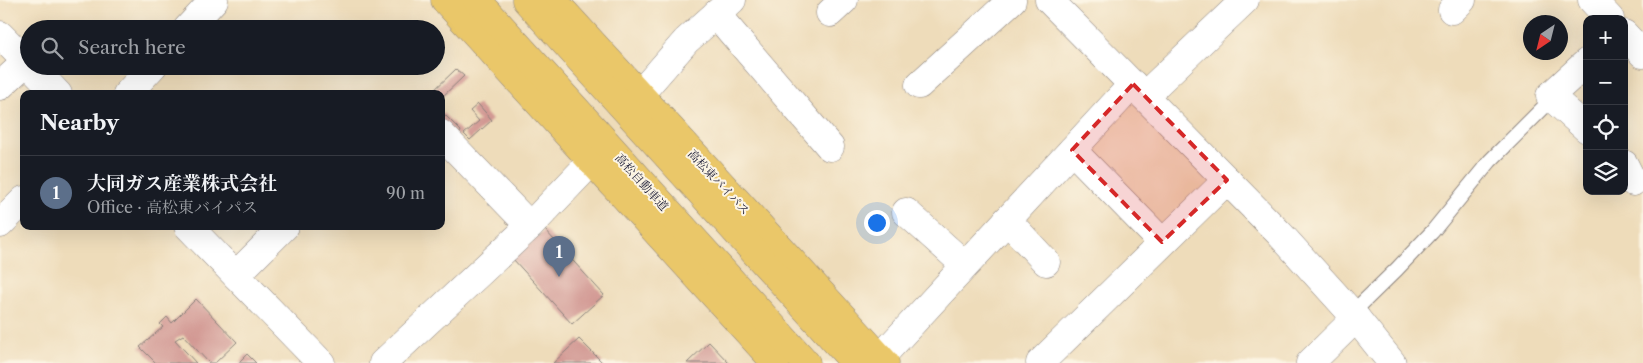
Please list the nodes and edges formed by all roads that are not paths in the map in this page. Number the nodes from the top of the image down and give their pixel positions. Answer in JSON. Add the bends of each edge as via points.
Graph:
{"nodes":[{"id":1,"x":214,"y":0,"type":"edge"},
{"id":2,"x":445,"y":0,"type":"edge"},
{"id":3,"x":477,"y":0,"type":"edge"},
{"id":4,"x":526,"y":0,"type":"edge"},
{"id":5,"x":553,"y":0,"type":"edge"},
{"id":6,"x":1012,"y":0,"type":"edge"},
{"id":7,"x":1049,"y":0,"type":"edge"},
{"id":8,"x":1245,"y":0,"type":"edge"},
{"id":9,"x":1592,"y":0,"type":"edge"},
{"id":10,"x":724,"y":7,"type":"edge"},
{"id":11,"x":1606,"y":15,"type":"edge"},
{"id":12,"x":195,"y":20,"type":"edge"},
{"id":13,"x":0,"y":35,"type":"edge"},
{"id":14,"x":1628,"y":38,"type":"edge"},
{"id":15,"x":1643,"y":54,"type":"edge"},
{"id":16,"x":20,"y":55,"type":"edge"},
{"id":17,"x":1583,"y":66,"type":"edge"},
{"id":18,"x":20,"y":71,"type":"edge"},
{"id":19,"x":40,"y":75,"type":"edge"},
{"id":20,"x":145,"y":75,"type":"edge"},
{"id":21,"x":919,"y":85,"type":"dead end"},
{"id":22,"x":0,"y":86,"type":"edge"},
{"id":23,"x":54,"y":90,"type":"edge"},
{"id":24,"x":131,"y":90,"type":"edge"},
{"id":25,"x":1138,"y":90,"type":"junction"},
{"id":26,"x":639,"y":95,"type":"junction"},
{"id":27,"x":1552,"y":98,"type":"junction"},
{"id":28,"x":1583,"y":125,"type":"edge"},
{"id":29,"x":445,"y":138,"type":"edge"},
{"id":30,"x":830,"y":147,"type":"dead end"},
{"id":31,"x":1072,"y":150,"type":"junction"},
{"id":32,"x":593,"y":160,"type":"junction"},
{"id":33,"x":1227,"y":180,"type":"junction"},
{"id":34,"x":20,"y":204,"type":"edge"},
{"id":35,"x":906,"y":212,"type":"dead end"},
{"id":36,"x":1007,"y":220,"type":"junction"},
{"id":37,"x":0,"y":224,"type":"edge"},
{"id":38,"x":530,"y":226,"type":"junction"},
{"id":39,"x":192,"y":230,"type":"edge"},
{"id":40,"x":282,"y":230,"type":"edge"},
{"id":41,"x":1162,"y":242,"type":"junction"},
{"id":42,"x":1046,"y":262,"type":"dead end"},
{"id":43,"x":965,"y":266,"type":"junction"},
{"id":44,"x":236,"y":275,"type":"junction"},
{"id":45,"x":1353,"y":316,"type":"junction"},
{"id":46,"x":874,"y":361,"type":"edge"},
{"id":47,"x":321,"y":363,"type":"edge"},
{"id":48,"x":383,"y":363,"type":"edge"},
{"id":49,"x":776,"y":363,"type":"edge"},
{"id":50,"x":806,"y":363,"type":"edge"},
{"id":51,"x":1040,"y":363,"type":"edge"},
{"id":52,"x":1310,"y":363,"type":"edge"},
{"id":53,"x":1392,"y":363,"type":"edge"}],
"edges":[{"from":1,"to":12,"type":"street"},
{"from":2,"to":32,"type":"highway"},
{"from":3,"to":50,"type":"highway","name":"高松自動車道"},
{"from":4,"to":46,"type":"highway"},
{"from":5,"to":26,"type":"highway","name":"高松東バイパス"},
{"from":6,"to":21,"type":"street"},
{"from":7,"to":25,"type":"street"},
{"from":8,"to":25,"type":"street"},
{"from":9,"to":11,"type":"street"},
{"from":10,"to":26,"type":"street","via":[[686,41]]},
{"from":10,"to":30,"type":"street"},
{"from":13,"to":16,"type":"street"},
{"from":14,"to":15,"type":"street"},
{"from":17,"to":27,"type":"street","via":[[1550,96]]},
{"from":18,"to":22,"type":"street"},
{"from":19,"to":23,"type":"street"},
{"from":20,"to":24,"type":"street"},
{"from":25,"to":31,"type":"street"},
{"from":25,"to":33,"type":"street"},
{"from":26,"to":46,"type":"highway","name":"高松東バイパス"},
{"from":27,"to":28,"type":"street"},
{"from":27,"to":45,"type":"lane","via":[[1490,161],[1409,257]]},
{"from":29,"to":38,"type":"street"},
{"from":31,"to":36,"type":"street"},
{"from":31,"to":41,"type":"street"},
{"from":32,"to":38,"type":"street"},
{"from":32,"to":49,"type":"highway"},
{"from":33,"to":41,"type":"street"},
{"from":33,"to":45,"type":"street"},
{"from":34,"to":37,"type":"street"},
{"from":35,"to":43,"type":"street"},
{"from":36,"to":42,"type":"street"},
{"from":36,"to":43,"type":"street"},
{"from":38,"to":48,"type":"street"},
{"from":39,"to":44,"type":"street"},
{"from":40,"to":44,"type":"street"},
{"from":41,"to":51,"type":"street"},
{"from":43,"to":46,"type":"street"},
{"from":44,"to":47,"type":"street"},
{"from":45,"to":52,"type":"street"},
{"from":45,"to":53,"type":"street"}]}
